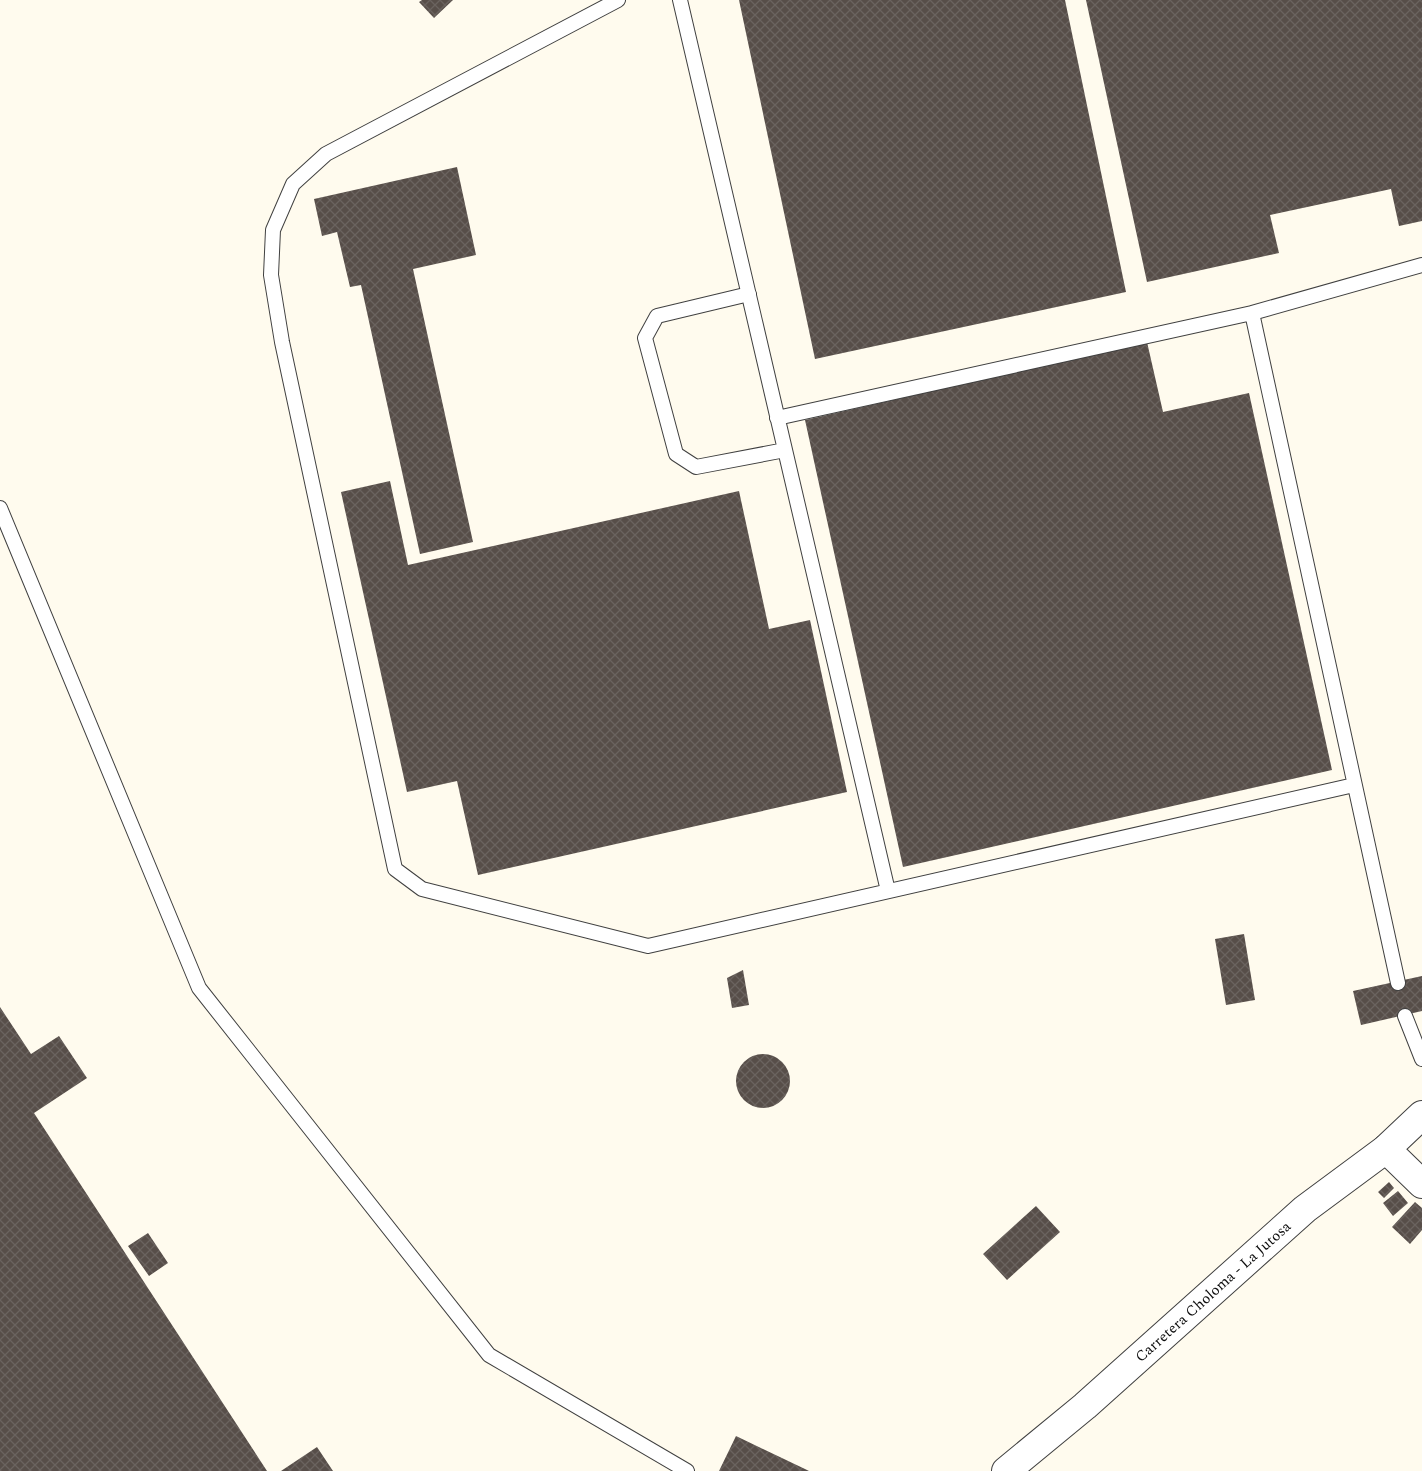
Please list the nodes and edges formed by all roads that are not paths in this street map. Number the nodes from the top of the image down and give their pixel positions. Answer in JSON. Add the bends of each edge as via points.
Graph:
{"nodes":[{"id":1,"x":618,"y":0,"type":"edge"},
{"id":2,"x":680,"y":0,"type":"edge"},
{"id":3,"x":1422,"y":265,"type":"edge"},
{"id":4,"x":748,"y":294,"type":"junction"},
{"id":5,"x":1252,"y":312,"type":"junction"},
{"id":6,"x":777,"y":418,"type":"junction"},
{"id":7,"x":785,"y":450,"type":"junction"},
{"id":8,"x":0,"y":508,"type":"edge"},
{"id":9,"x":1354,"y":785,"type":"junction"},
{"id":10,"x":888,"y":891,"type":"junction"},
{"id":11,"x":1398,"y":983,"type":"dead end"},
{"id":12,"x":1405,"y":1016,"type":"dead end"},
{"id":13,"x":1422,"y":1059,"type":"edge"},
{"id":14,"x":1422,"y":1115,"type":"edge"},
{"id":15,"x":1386,"y":1149,"type":"junction"},
{"id":16,"x":1422,"y":1184,"type":"edge"},
{"id":17,"x":672,"y":1468,"type":"edge"},
{"id":18,"x":687,"y":1471,"type":"edge"},
{"id":19,"x":1006,"y":1471,"type":"edge"}],
"edges":[{"from":1,"to":10,"type":"lane","via":[[326,154],[293,184],[273,230],[271,275],[282,342],[395,869],[422,889],[648,946]]},
{"from":2,"to":4,"type":"lane"},
{"from":3,"to":5,"type":"lane"},
{"from":4,"to":6,"type":"lane"},
{"from":4,"to":7,"type":"lane","via":[[657,316],[645,338],[676,454],[696,468]]},
{"from":5,"to":6,"type":"lane"},
{"from":5,"to":9,"type":"lane"},
{"from":6,"to":7,"type":"lane"},
{"from":7,"to":10,"type":"lane"},
{"from":8,"to":17,"type":"lane","via":[[199,988],[489,1355]]},
{"from":9,"to":10,"type":"lane"},
{"from":9,"to":11,"type":"lane"},
{"from":12,"to":13,"type":"lane"},
{"from":14,"to":15,"type":"street","name":"Carretera Choloma - La Jutosa"},
{"from":15,"to":16,"type":"street"},
{"from":15,"to":19,"type":"street","name":"Carretera Choloma - La Jutosa","via":[[1305,1209],[1085,1406]]},
{"from":17,"to":18,"type":"lane"}]}
